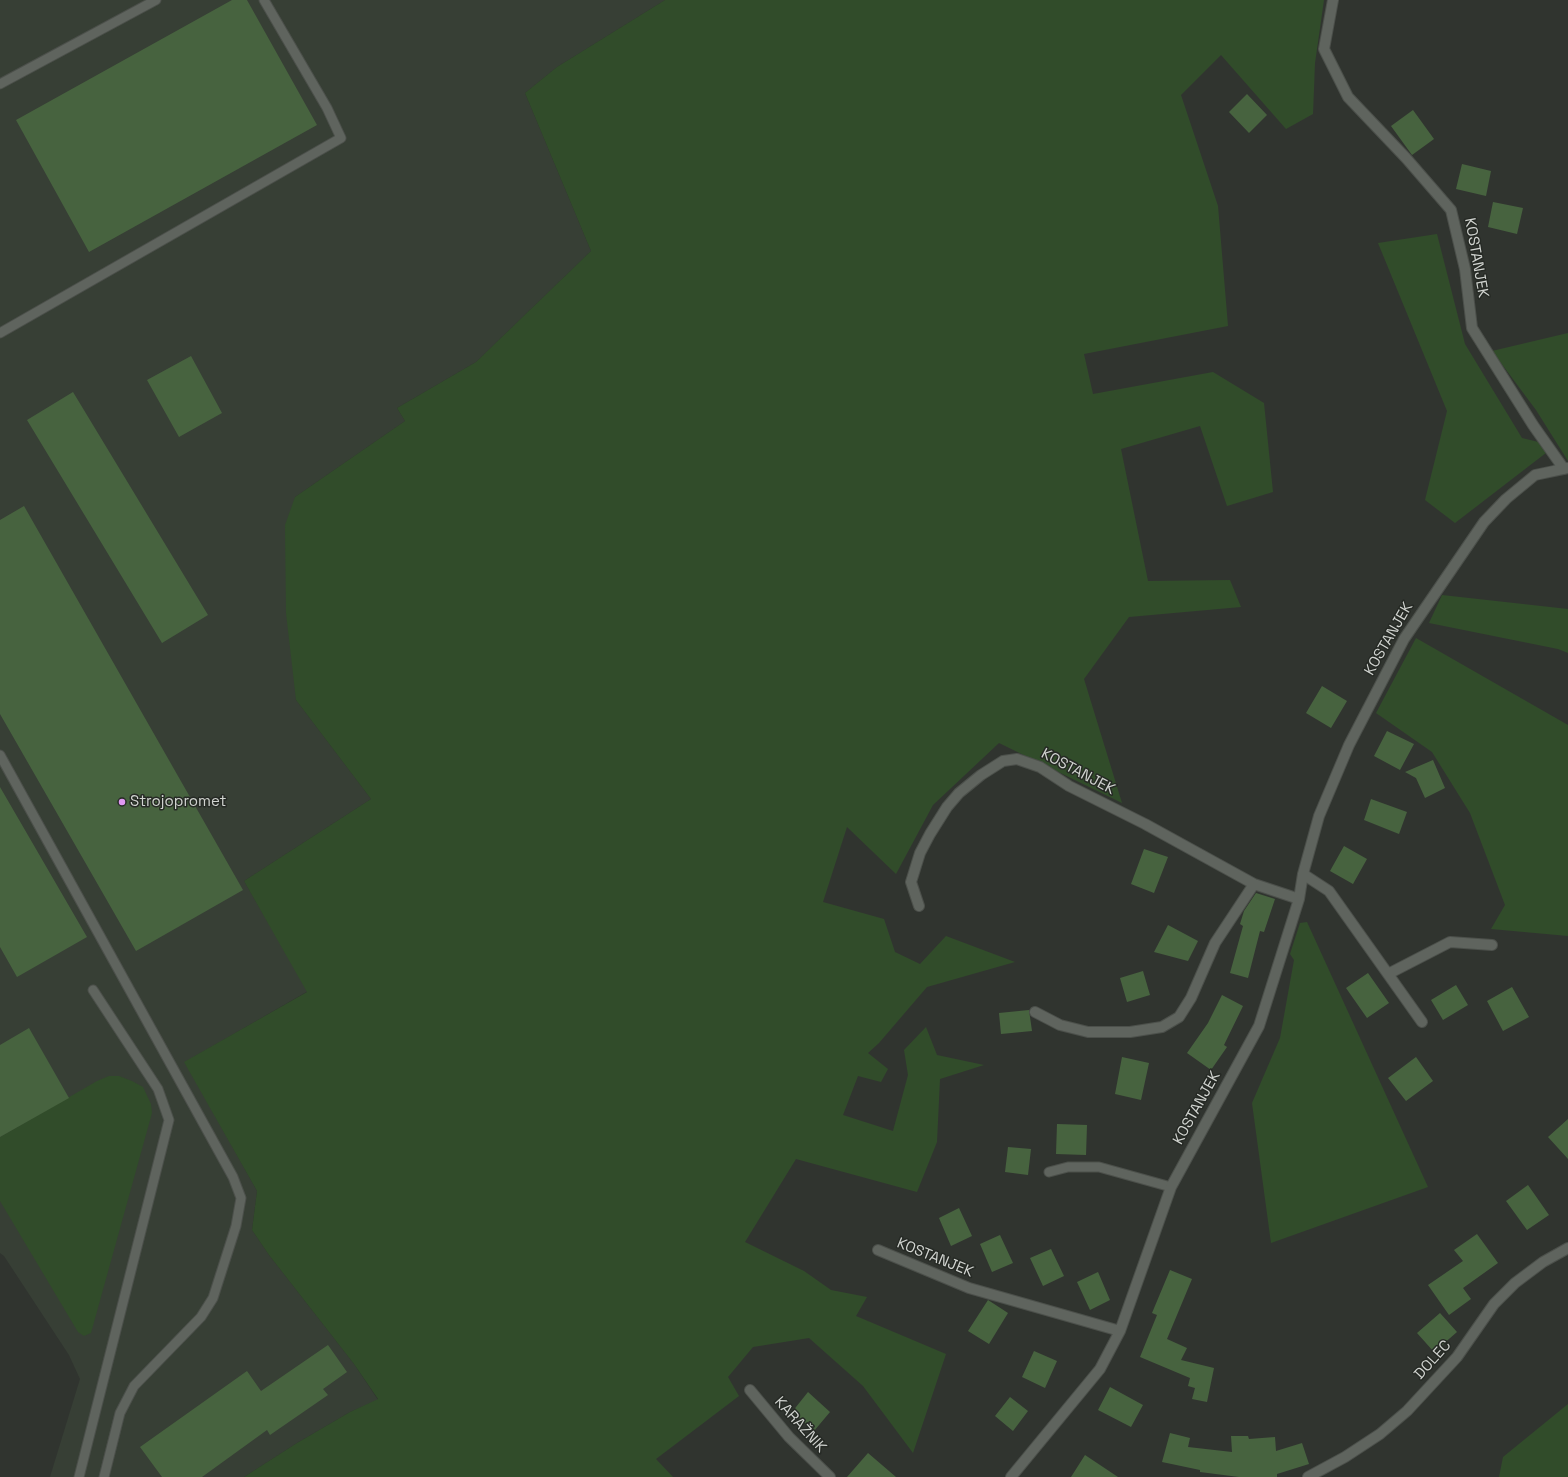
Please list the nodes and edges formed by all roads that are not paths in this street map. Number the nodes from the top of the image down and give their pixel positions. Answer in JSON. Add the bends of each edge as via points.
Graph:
{"nodes":[{"id":1,"x":156,"y":0,"type":"edge"},
{"id":2,"x":264,"y":0,"type":"edge"},
{"id":3,"x":1333,"y":0,"type":"edge"},
{"id":4,"x":0,"y":84,"type":"edge"},
{"id":5,"x":0,"y":333,"type":"edge"},
{"id":6,"x":1566,"y":468,"type":"edge"},
{"id":7,"x":0,"y":755,"type":"edge"},
{"id":8,"x":1303,"y":874,"type":"junction"},
{"id":9,"x":1254,"y":884,"type":"junction"},
{"id":10,"x":1299,"y":899,"type":"junction"},
{"id":11,"x":919,"y":906,"type":"dead end"},
{"id":12,"x":1492,"y":945,"type":"dead end"},
{"id":13,"x":1388,"y":974,"type":"junction"},
{"id":14,"x":93,"y":990,"type":"dead end"},
{"id":15,"x":1035,"y":1012,"type":"dead end"},
{"id":16,"x":1422,"y":1022,"type":"dead end"},
{"id":17,"x":1049,"y":1172,"type":"dead end"},
{"id":18,"x":1171,"y":1187,"type":"junction"},
{"id":19,"x":1568,"y":1248,"type":"edge"},
{"id":20,"x":878,"y":1250,"type":"dead end"},
{"id":21,"x":1120,"y":1332,"type":"junction"},
{"id":22,"x":750,"y":1390,"type":"dead end"},
{"id":23,"x":79,"y":1477,"type":"edge"},
{"id":24,"x":104,"y":1477,"type":"edge"},
{"id":25,"x":830,"y":1477,"type":"edge"},
{"id":26,"x":1011,"y":1477,"type":"edge"},
{"id":27,"x":1308,"y":1477,"type":"edge"}],
"edges":[{"from":1,"to":4,"type":"lane"},
{"from":2,"to":5,"type":"lane","via":[[327,108],[340,138]]},
{"from":3,"to":6,"type":"street","name":"KOSTANJEK","via":[[1324,50],[1348,97],[1451,210],[1465,269],[1472,328],[1533,425]]},
{"from":6,"to":8,"type":"street","name":"KOSTANJEK","via":[[1535,474],[1484,522],[1404,639],[1349,745],[1319,816]]},
{"from":7,"to":24,"type":"lane","via":[[229,1170],[241,1198],[236,1226],[213,1298],[201,1317],[134,1386],[120,1413]]},
{"from":8,"to":10,"type":"street","name":"KOSTANJEK"},
{"from":8,"to":13,"type":"street","via":[[1329,891]]},
{"from":9,"to":10,"type":"street","name":"KOSTANJEK"},
{"from":9,"to":11,"type":"street","name":"KOSTANJEK","via":[[1069,786],[1040,767],[1017,759],[1003,761],[981,775],[959,792],[947,807],[920,853],[911,882]]},
{"from":9,"to":15,"type":"street","via":[[1215,942],[1179,1017],[1162,1027],[1130,1032],[1088,1032],[1060,1026]]},
{"from":10,"to":18,"type":"street","name":"KOSTANJEK","via":[[1259,1026]]},
{"from":12,"to":13,"type":"street","via":[[1450,942]]},
{"from":13,"to":16,"type":"street"},
{"from":14,"to":23,"type":"lane","via":[[158,1089],[169,1120]]},
{"from":17,"to":18,"type":"lane","via":[[1068,1167],[1099,1167]]},
{"from":18,"to":21,"type":"street","name":"KOSTANJEK"},
{"from":19,"to":27,"type":"street","name":"DOLEC","via":[[1543,1262],[1515,1283],[1494,1304],[1457,1357],[1407,1411],[1385,1430],[1345,1457]]},
{"from":20,"to":21,"type":"street","name":"KOSTANJEK","via":[[969,1288]]},
{"from":21,"to":26,"type":"street","name":"KOSTANJEK","via":[[1100,1369]]},
{"from":22,"to":25,"type":"street","name":"KARAŽNIK","via":[[789,1438]]}]}
